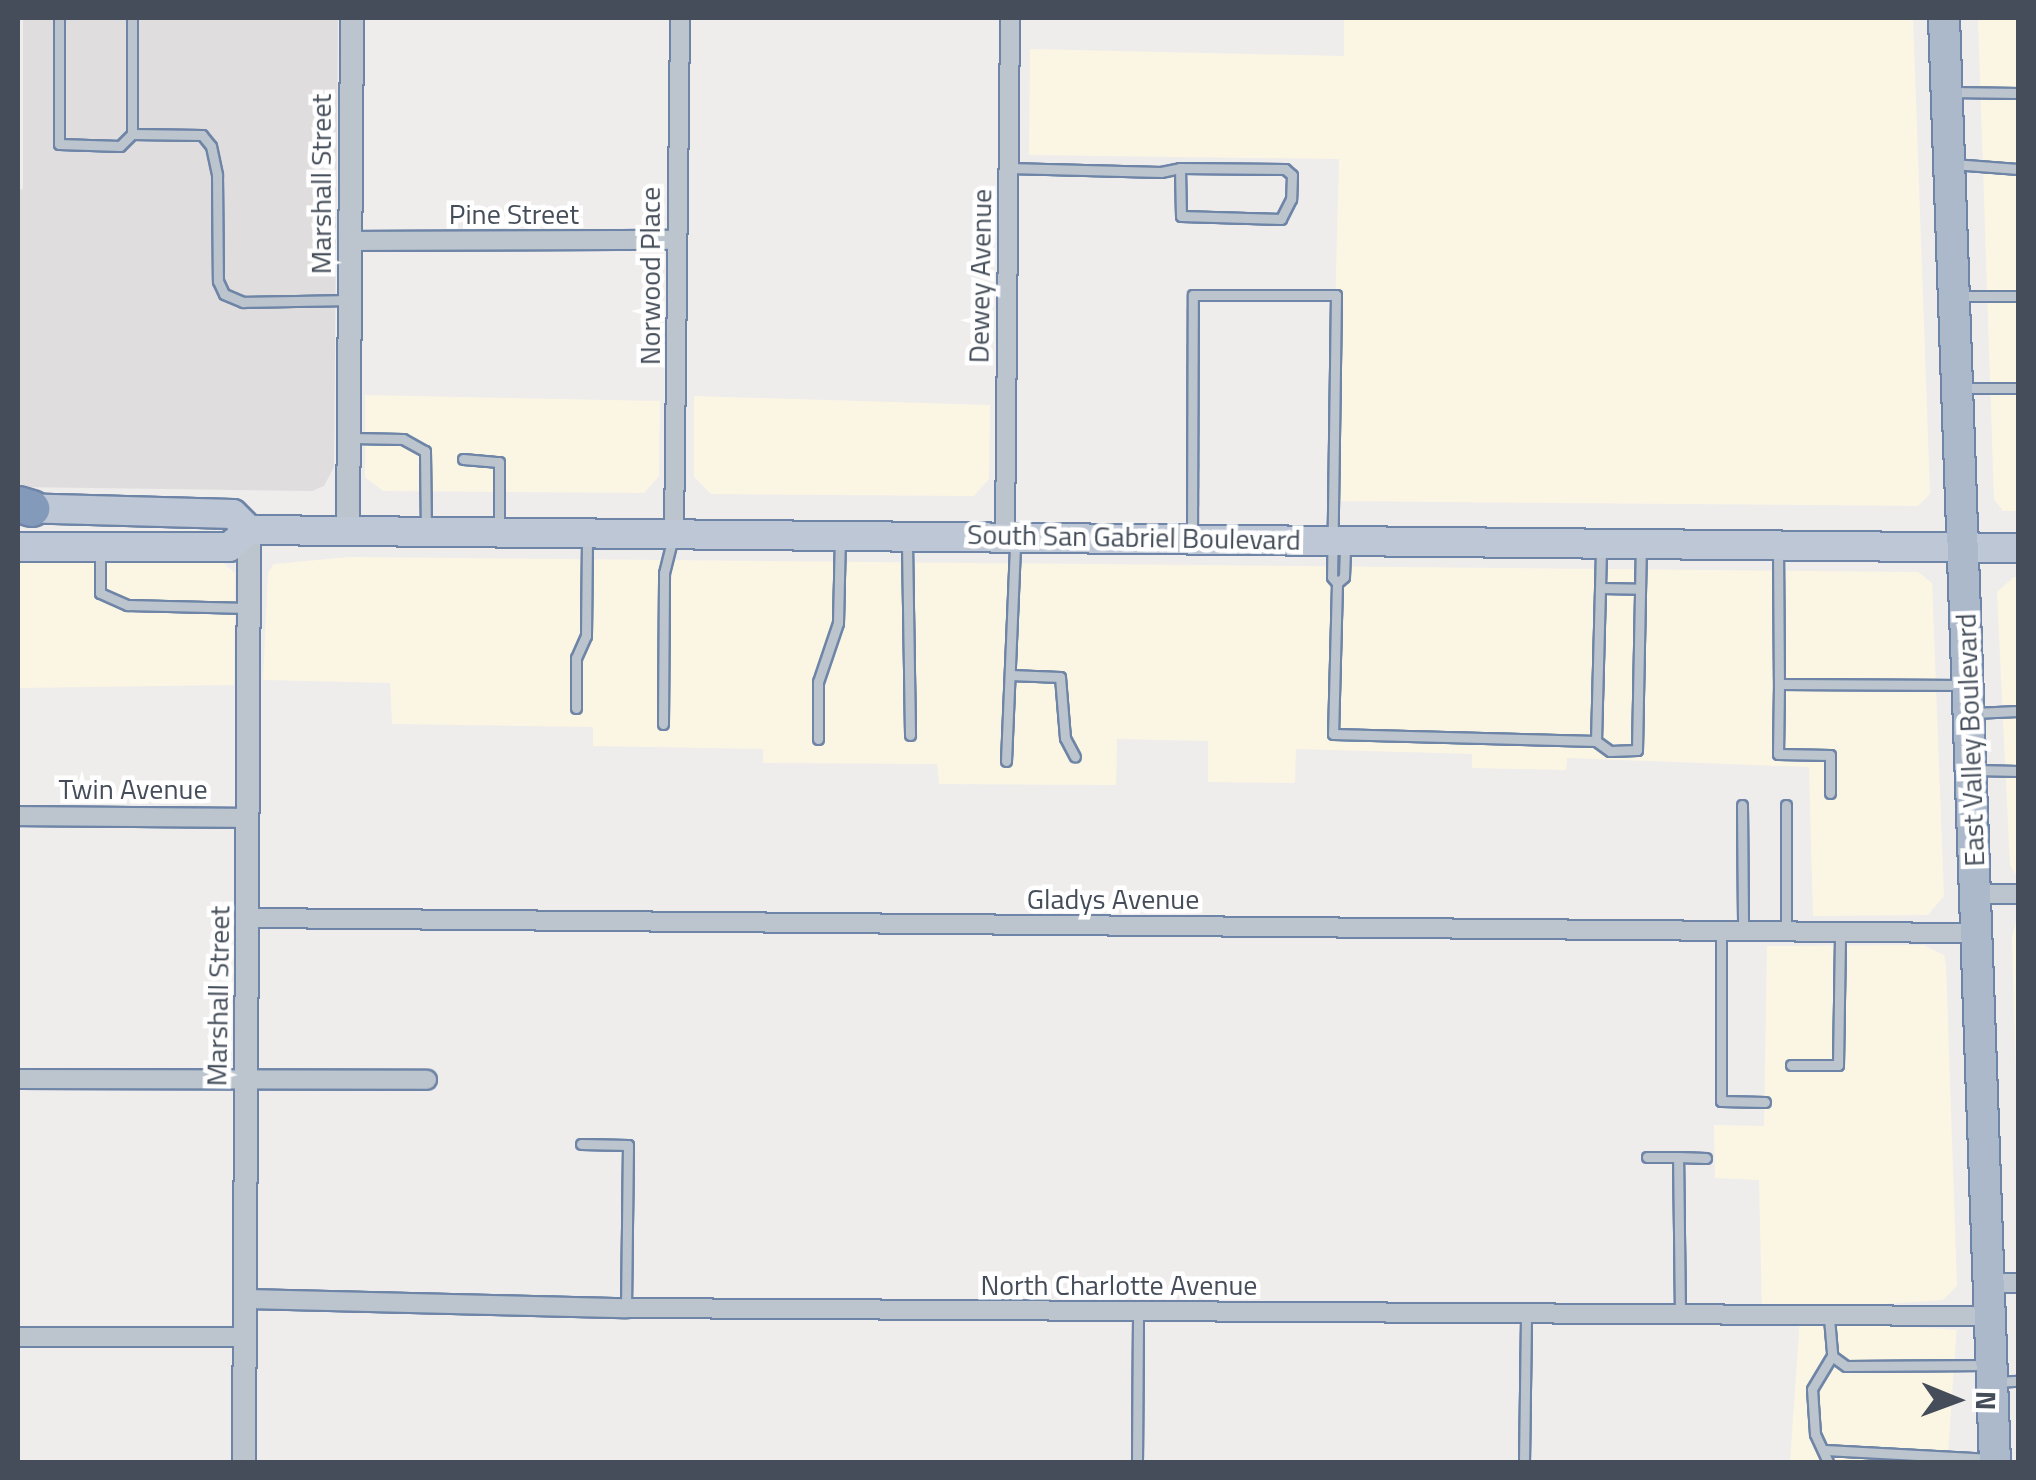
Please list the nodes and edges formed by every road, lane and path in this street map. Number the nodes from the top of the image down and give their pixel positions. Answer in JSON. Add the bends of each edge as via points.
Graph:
{"nodes":[{"id":1,"x":59,"y":18,"type":"edge"},
{"id":2,"x":132,"y":18,"type":"edge"},
{"id":3,"x":352,"y":18,"type":"edge"},
{"id":4,"x":680,"y":18,"type":"edge"},
{"id":5,"x":1010,"y":18,"type":"edge"},
{"id":6,"x":1944,"y":18,"type":"edge"},
{"id":7,"x":1947,"y":92,"type":"junction"},
{"id":8,"x":2018,"y":94,"type":"edge"},
{"id":9,"x":132,"y":134,"type":"junction"},
{"id":10,"x":1950,"y":163,"type":"junction"},
{"id":11,"x":1008,"y":168,"type":"junction"},
{"id":12,"x":1180,"y":168,"type":"junction"},
{"id":13,"x":2018,"y":170,"type":"edge"},
{"id":14,"x":677,"y":240,"type":"junction"},
{"id":15,"x":352,"y":242,"type":"junction"},
{"id":16,"x":1955,"y":296,"type":"junction"},
{"id":17,"x":2018,"y":296,"type":"edge"},
{"id":18,"x":351,"y":300,"type":"junction"},
{"id":19,"x":1958,"y":388,"type":"junction"},
{"id":20,"x":2018,"y":388,"type":"edge"},
{"id":21,"x":349,"y":438,"type":"junction"},
{"id":22,"x":464,"y":459,"type":"dead end"},
{"id":23,"x":440,"y":460,"type":"dead end"},
{"id":24,"x":425,"y":461,"type":"junction"},
{"id":25,"x":22,"y":507,"type":"edge"},
{"id":26,"x":250,"y":530,"type":"junction"},
{"id":27,"x":348,"y":532,"type":"junction"},
{"id":28,"x":426,"y":532,"type":"junction"},
{"id":29,"x":499,"y":533,"type":"junction"},
{"id":30,"x":588,"y":534,"type":"junction"},
{"id":31,"x":674,"y":534,"type":"junction"},
{"id":32,"x":840,"y":535,"type":"junction"},
{"id":33,"x":907,"y":536,"type":"junction"},
{"id":34,"x":1010,"y":536,"type":"junction"},
{"id":35,"x":1192,"y":538,"type":"junction"},
{"id":36,"x":1339,"y":539,"type":"junction"},
{"id":37,"x":1601,"y":542,"type":"junction"},
{"id":38,"x":1641,"y":542,"type":"junction"},
{"id":39,"x":1778,"y":544,"type":"junction"},
{"id":40,"x":18,"y":546,"type":"edge"},
{"id":41,"x":100,"y":546,"type":"junction"},
{"id":42,"x":1965,"y":548,"type":"junction"},
{"id":43,"x":2018,"y":548,"type":"edge"},
{"id":44,"x":1601,"y":588,"type":"junction"},
{"id":45,"x":1640,"y":589,"type":"junction"},
{"id":46,"x":249,"y":608,"type":"junction"},
{"id":47,"x":1010,"y":675,"type":"junction"},
{"id":48,"x":1779,"y":684,"type":"junction"},
{"id":49,"x":1969,"y":699,"type":"junction"},
{"id":50,"x":576,"y":708,"type":"dead end"},
{"id":51,"x":2018,"y":711,"type":"edge"},
{"id":52,"x":662,"y":724,"type":"dead end"},
{"id":53,"x":910,"y":736,"type":"dead end"},
{"id":54,"x":818,"y":738,"type":"dead end"},
{"id":55,"x":1596,"y":741,"type":"junction"},
{"id":56,"x":1075,"y":757,"type":"dead end"},
{"id":57,"x":1006,"y":761,"type":"dead end"},
{"id":58,"x":1972,"y":770,"type":"junction"},
{"id":59,"x":2018,"y":772,"type":"edge"},
{"id":60,"x":1830,"y":793,"type":"dead end"},
{"id":61,"x":1742,"y":805,"type":"dead end"},
{"id":62,"x":1786,"y":805,"type":"dead end"},
{"id":63,"x":18,"y":816,"type":"edge"},
{"id":64,"x":249,"y":818,"type":"junction"},
{"id":65,"x":1975,"y":894,"type":"junction"},
{"id":66,"x":2018,"y":894,"type":"edge"},
{"id":67,"x":249,"y":918,"type":"junction"},
{"id":68,"x":1721,"y":930,"type":"junction"},
{"id":69,"x":1743,"y":930,"type":"junction"},
{"id":70,"x":1786,"y":932,"type":"junction"},
{"id":71,"x":1840,"y":932,"type":"junction"},
{"id":72,"x":1976,"y":933,"type":"junction"},
{"id":73,"x":1791,"y":1065,"type":"dead end"},
{"id":74,"x":247,"y":1078,"type":"junction"},
{"id":75,"x":18,"y":1079,"type":"edge"},
{"id":76,"x":428,"y":1080,"type":"dead end"},
{"id":77,"x":1765,"y":1102,"type":"dead end"},
{"id":78,"x":581,"y":1144,"type":"dead end"},
{"id":79,"x":1678,"y":1157,"type":"junction"},
{"id":80,"x":1646,"y":1158,"type":"dead end"},
{"id":81,"x":1706,"y":1158,"type":"dead end"},
{"id":82,"x":2004,"y":1283,"type":"edge"},
{"id":83,"x":246,"y":1299,"type":"junction"},
{"id":84,"x":626,"y":1308,"type":"junction"},
{"id":85,"x":1138,"y":1313,"type":"junction"},
{"id":86,"x":1526,"y":1316,"type":"junction"},
{"id":87,"x":1991,"y":1316,"type":"junction"},
{"id":88,"x":1680,"y":1317,"type":"junction"},
{"id":89,"x":1829,"y":1318,"type":"junction"},
{"id":90,"x":18,"y":1337,"type":"edge"},
{"id":91,"x":245,"y":1338,"type":"junction"},
{"id":92,"x":1832,"y":1356,"type":"junction"},
{"id":93,"x":2001,"y":1376,"type":"edge"},
{"id":94,"x":1825,"y":1450,"type":"junction"},
{"id":95,"x":1936,"y":1460,"type":"edge"},
{"id":96,"x":1995,"y":1461,"type":"edge"},
{"id":97,"x":244,"y":1462,"type":"edge"},
{"id":98,"x":1136,"y":1462,"type":"edge"},
{"id":99,"x":1524,"y":1462,"type":"edge"},
{"id":100,"x":1828,"y":1462,"type":"edge"}],
"edges":[{"from":1,"to":9,"type":"lane","via":[[58,144],[120,146]]},
{"from":2,"to":9,"type":"lane"},
{"from":3,"to":15,"type":"street","name":"Marshall Street"},
{"from":4,"to":14,"type":"street","name":"Norwood Place"},
{"from":5,"to":11,"type":"street","name":"Dewey Avenue"},
{"from":6,"to":7,"type":"main road","name":"East Valley Boulevard"},
{"from":7,"to":8,"type":"lane"},
{"from":7,"to":10,"type":"main road","name":"East Valley Boulevard"},
{"from":9,"to":18,"type":"lane","via":[[202,135],[211,146],[224,294],[243,302]]},
{"from":10,"to":13,"type":"lane"},
{"from":10,"to":16,"type":"main road","name":"East Valley Boulevard"},
{"from":11,"to":12,"type":"lane"},
{"from":11,"to":34,"type":"street","name":"Dewey Avenue"},
{"from":12,"to":12,"type":"lane","via":[[1181,216],[1281,219],[1291,198],[1292,175],[1285,170]]},
{"from":14,"to":15,"type":"street","name":"Pine Street"},
{"from":14,"to":31,"type":"street","name":"Norwood Place"},
{"from":15,"to":18,"type":"street","name":"Marshall Street"},
{"from":16,"to":17,"type":"lane"},
{"from":16,"to":19,"type":"main road","name":"East Valley Boulevard"},
{"from":18,"to":21,"type":"street","name":"Marshall Street"},
{"from":19,"to":20,"type":"lane"},
{"from":19,"to":42,"type":"main road","name":"East Valley Boulevard"},
{"from":21,"to":24,"type":"lane","via":[[403,439],[424,451]]},
{"from":21,"to":27,"type":"street","name":"Marshall Street"},
{"from":22,"to":29,"type":"lane","via":[[498,462]]},
{"from":23,"to":24,"type":"lane"},
{"from":24,"to":28,"type":"lane"},
{"from":25,"to":26,"type":"main road","name":"South San Gabriel Boulevard","via":[[233,514]]},
{"from":26,"to":27,"type":"main road","name":"South San Gabriel Boulevard"},
{"from":26,"to":41,"type":"main road","name":"South San Gabriel Boulevard","via":[[230,547]]},
{"from":26,"to":46,"type":"street","name":"Marshall Street"},
{"from":27,"to":28,"type":"main road","name":"South San Gabriel Boulevard"},
{"from":28,"to":29,"type":"main road","name":"South San Gabriel Boulevard"},
{"from":29,"to":30,"type":"main road","name":"South San Gabriel Boulevard"},
{"from":30,"to":31,"type":"main road","name":"South San Gabriel Boulevard"},
{"from":30,"to":50,"type":"lane","via":[[586,636],[576,658]]},
{"from":31,"to":32,"type":"main road","name":"South San Gabriel Boulevard"},
{"from":31,"to":52,"type":"lane","via":[[664,573]]},
{"from":32,"to":33,"type":"main road","name":"South San Gabriel Boulevard"},
{"from":32,"to":54,"type":"lane","via":[[838,623],[818,682]]},
{"from":33,"to":34,"type":"main road","name":"South San Gabriel Boulevard"},
{"from":33,"to":53,"type":"lane"},
{"from":34,"to":35,"type":"main road","name":"South San Gabriel Boulevard"},
{"from":34,"to":47,"type":"lane"},
{"from":35,"to":36,"type":"main road","name":"South San Gabriel Boulevard"},
{"from":35,"to":36,"type":"lane","via":[[1194,294],[1336,295],[1333,492]]},
{"from":36,"to":37,"type":"main road","name":"South San Gabriel Boulevard"},
{"from":36,"to":55,"type":"lane","via":[[1344,578],[1337,583],[1333,734]]},
{"from":37,"to":38,"type":"main road","name":"South San Gabriel Boulevard"},
{"from":37,"to":44,"type":"lane"},
{"from":38,"to":39,"type":"main road","name":"South San Gabriel Boulevard"},
{"from":38,"to":45,"type":"lane"},
{"from":39,"to":42,"type":"main road","name":"South San Gabriel Boulevard"},
{"from":39,"to":48,"type":"lane"},
{"from":40,"to":41,"type":"main road","name":"South San Gabriel Boulevard"},
{"from":41,"to":46,"type":"lane","via":[[100,593],[127,605]]},
{"from":42,"to":43,"type":"main road","name":"South San Gabriel Boulevard"},
{"from":42,"to":49,"type":"main road","name":"East Valley Boulevard"},
{"from":44,"to":45,"type":"lane"},
{"from":44,"to":55,"type":"lane"},
{"from":45,"to":55,"type":"lane","via":[[1637,750],[1610,750]]},
{"from":46,"to":64,"type":"street","name":"Marshall Street"},
{"from":47,"to":56,"type":"lane","via":[[1060,677],[1065,738]]},
{"from":47,"to":57,"type":"lane"},
{"from":48,"to":49,"type":"lane"},
{"from":48,"to":60,"type":"lane","via":[[1778,754],[1830,755]]},
{"from":49,"to":51,"type":"lane"},
{"from":49,"to":58,"type":"main road","name":"East Valley Boulevard"},
{"from":58,"to":59,"type":"lane"},
{"from":58,"to":65,"type":"main road","name":"East Valley Boulevard"},
{"from":61,"to":69,"type":"lane"},
{"from":62,"to":70,"type":"lane"},
{"from":63,"to":64,"type":"street","name":"Twin Avenue"},
{"from":64,"to":67,"type":"street","name":"Marshall Street"},
{"from":65,"to":66,"type":"street"},
{"from":65,"to":72,"type":"main road","name":"East Valley Boulevard"},
{"from":67,"to":68,"type":"street","name":"Gladys Avenue"},
{"from":67,"to":74,"type":"street","name":"Marshall Street"},
{"from":68,"to":69,"type":"street","name":"Gladys Avenue"},
{"from":68,"to":77,"type":"lane","via":[[1720,1101]]},
{"from":69,"to":70,"type":"street","name":"Gladys Avenue"},
{"from":70,"to":71,"type":"street","name":"Gladys Avenue"},
{"from":71,"to":72,"type":"street","name":"Gladys Avenue"},
{"from":71,"to":73,"type":"lane","via":[[1838,1065]]},
{"from":72,"to":82,"type":"main road","name":"East Valley Boulevard"},
{"from":74,"to":75,"type":"street"},
{"from":74,"to":76,"type":"street"},
{"from":74,"to":83,"type":"street","name":"Marshall Street"},
{"from":78,"to":84,"type":"lane","via":[[628,1145]]},
{"from":79,"to":80,"type":"lane"},
{"from":79,"to":81,"type":"lane"},
{"from":79,"to":88,"type":"lane"},
{"from":82,"to":87,"type":"main road","name":"East Valley Boulevard"},
{"from":83,"to":84,"type":"street","name":"North Charlotte Avenue"},
{"from":83,"to":91,"type":"street","name":"Marshall Street"},
{"from":84,"to":85,"type":"street","name":"North Charlotte Avenue"},
{"from":85,"to":86,"type":"street","name":"North Charlotte Avenue"},
{"from":85,"to":98,"type":"lane"},
{"from":86,"to":88,"type":"street","name":"North Charlotte Avenue"},
{"from":86,"to":99,"type":"lane"},
{"from":87,"to":89,"type":"street","name":"North Charlotte Avenue"},
{"from":87,"to":93,"type":"main road","name":"East Valley Boulevard"},
{"from":88,"to":89,"type":"street","name":"North Charlotte Avenue"},
{"from":89,"to":92,"type":"lane"},
{"from":90,"to":91,"type":"street"},
{"from":91,"to":97,"type":"street","name":"Marshall Street"},
{"from":92,"to":93,"type":"lane","via":[[1846,1366]]},
{"from":92,"to":94,"type":"lane","via":[[1812,1389],[1815,1434]]},
{"from":93,"to":96,"type":"main road","name":"East Valley Boulevard"},
{"from":94,"to":95,"type":"lane"},
{"from":94,"to":100,"type":"lane"},
{"from":95,"to":96,"type":"lane"}]}
